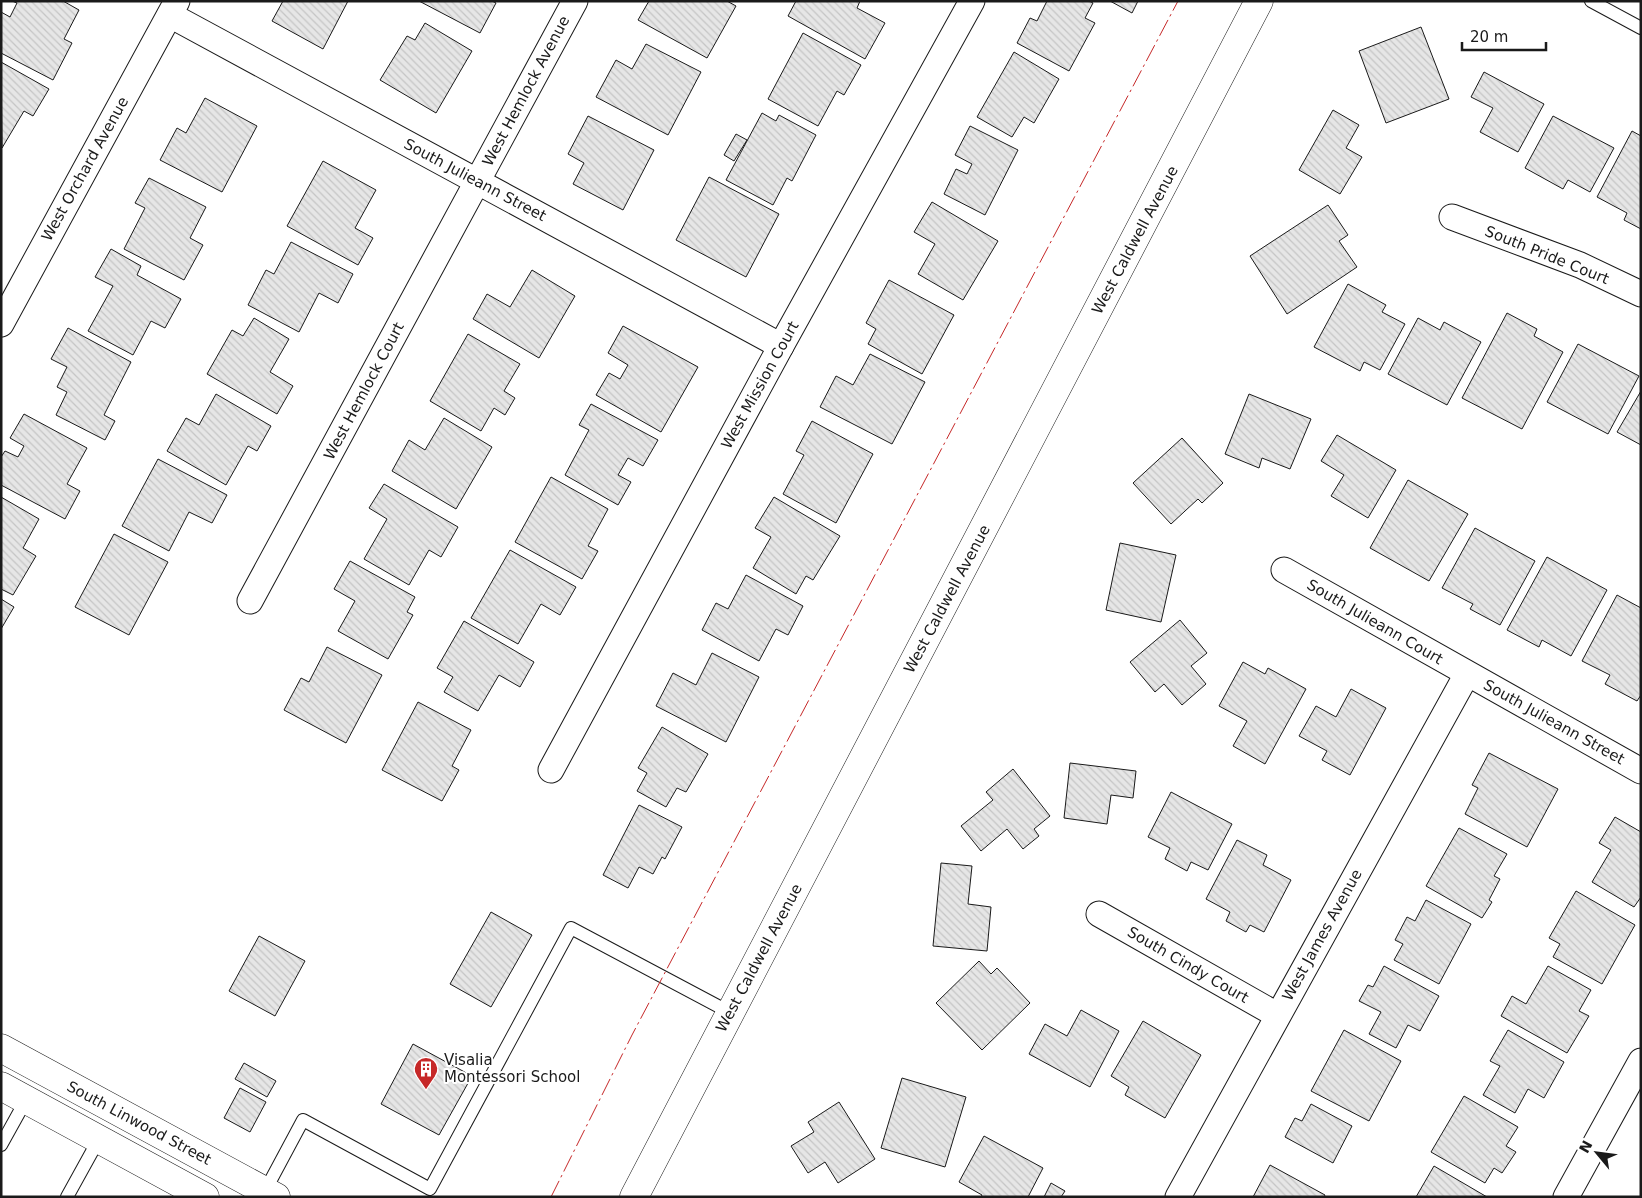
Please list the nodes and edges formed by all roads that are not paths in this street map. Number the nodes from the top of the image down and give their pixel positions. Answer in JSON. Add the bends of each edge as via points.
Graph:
{"nodes":[{"id":1,"x":575,"y":1,"type":"edge"},
{"id":2,"x":972,"y":1,"type":"edge"},
{"id":3,"x":1259,"y":1,"type":"edge"},
{"id":4,"x":1591,"y":1,"type":"edge"},
{"id":5,"x":173,"y":8,"type":"edge"},
{"id":6,"x":1641,"y":28,"type":"edge"},
{"id":7,"x":478,"y":182,"type":"junction"},
{"id":8,"x":1452,"y":217,"type":"dead end"},
{"id":9,"x":1641,"y":294,"type":"edge"},
{"id":10,"x":1,"y":324,"type":"edge"},
{"id":11,"x":781,"y":346,"type":"junction"},
{"id":12,"x":1284,"y":570,"type":"dead end"},
{"id":13,"x":250,"y":601,"type":"dead end"},
{"id":14,"x":1466,"y":674,"type":"junction"},
{"id":15,"x":551,"y":770,"type":"dead end"},
{"id":16,"x":1641,"y":771,"type":"edge"},
{"id":17,"x":1099,"y":914,"type":"dead end"},
{"id":18,"x":731,"y":1013,"type":"junction"},
{"id":19,"x":1277,"y":1015,"type":"junction"},
{"id":20,"x":1,"y":1048,"type":"edge"},
{"id":21,"x":1641,"y":1061,"type":"edge"},
{"id":22,"x":1,"y":1086,"type":"edge"},
{"id":23,"x":26,"y":1100,"type":"junction"},
{"id":24,"x":99,"y":1139,"type":"junction"},
{"id":25,"x":1,"y":1145,"type":"edge"},
{"id":26,"x":271,"y":1194,"type":"edge"},
{"id":27,"x":67,"y":1197,"type":"edge"},
{"id":28,"x":204,"y":1197,"type":"edge"},
{"id":29,"x":634,"y":1197,"type":"edge"},
{"id":30,"x":1178,"y":1197,"type":"edge"},
{"id":31,"x":1566,"y":1197,"type":"edge"}],
"edges":[{"from":1,"to":7,"type":"street","name":"West Hemlock Avenue"},
{"from":2,"to":11,"type":"street","name":"West Mission Court"},
{"from":3,"to":18,"type":"main road","name":"West Caldwell Avenue"},
{"from":4,"to":6,"type":"lane"},
{"from":5,"to":7,"type":"street","name":"South Julieann Street"},
{"from":5,"to":10,"type":"street","name":"West Orchard Avenue"},
{"from":7,"to":11,"type":"street","name":"South Julieann Street"},
{"from":7,"to":13,"type":"street","name":"West Hemlock Court"},
{"from":8,"to":9,"type":"street","name":"South Pride Court","via":[[1580,266]]},
{"from":11,"to":15,"type":"street","name":"West Mission Court"},
{"from":12,"to":14,"type":"street","name":"South Julieann Court"},
{"from":14,"to":16,"type":"street","name":"South Julieann Street"},
{"from":14,"to":19,"type":"street","name":"West James Avenue"},
{"from":17,"to":19,"type":"street","name":"South Cindy Court"},
{"from":18,"to":26,"type":"lane","via":[[572,928],[430,1189],[303,1120]]},
{"from":18,"to":29,"type":"main road","name":"West Caldwell Avenue"},
{"from":19,"to":30,"type":"street","name":"West James Avenue"},
{"from":20,"to":26,"type":"main road","name":"South Linwood Street"},
{"from":21,"to":31,"type":"street"},
{"from":22,"to":23,"type":"main road"},
{"from":23,"to":24,"type":"main road"},
{"from":23,"to":25,"type":"lane"},
{"from":24,"to":27,"type":"lane"},
{"from":24,"to":28,"type":"main road"}]}
